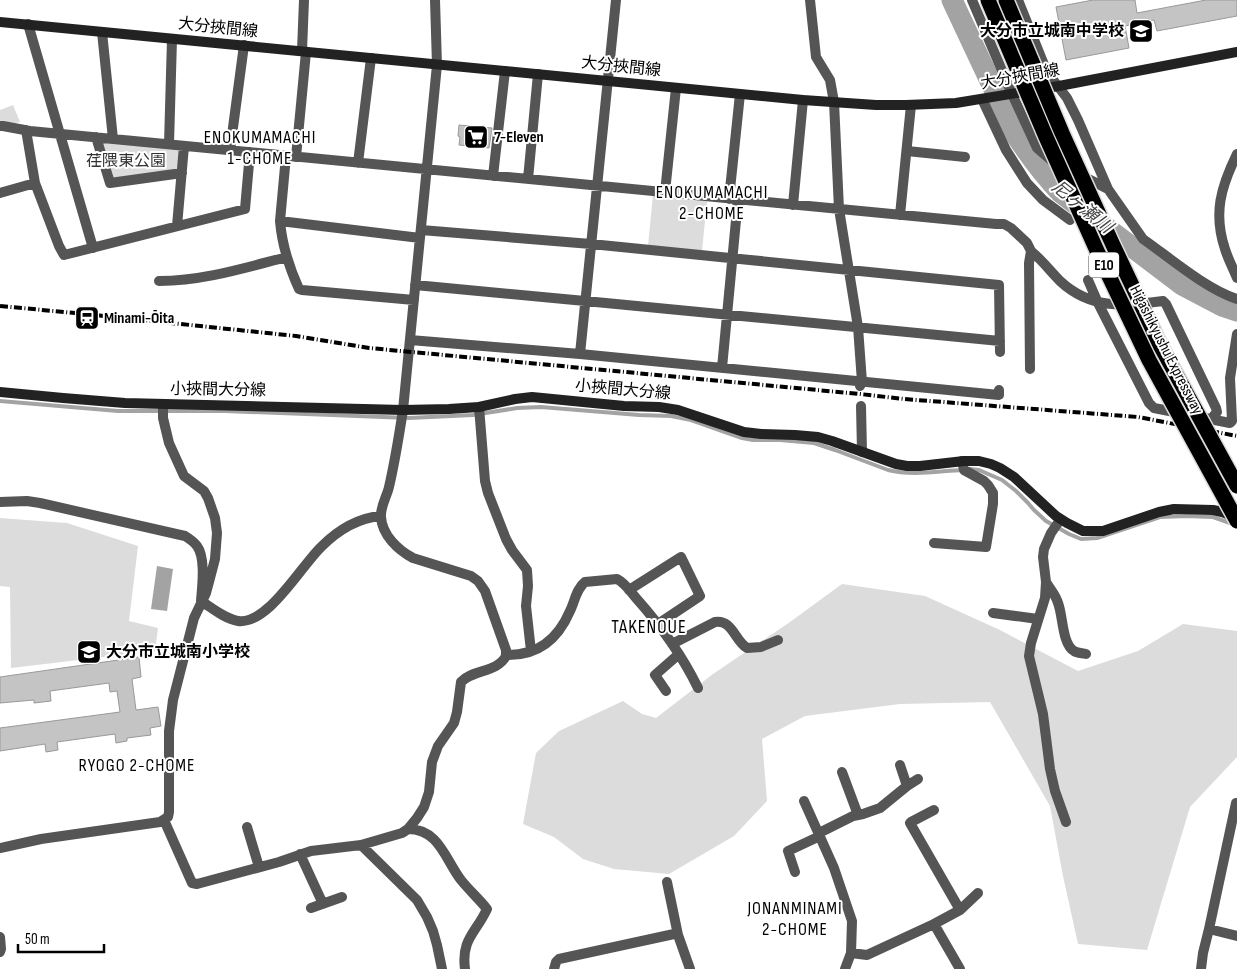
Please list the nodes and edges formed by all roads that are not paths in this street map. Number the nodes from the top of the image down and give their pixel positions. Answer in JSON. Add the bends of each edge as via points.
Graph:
{"nodes":[{"id":1,"x":304,"y":0,"type":"edge"},
{"id":2,"x":435,"y":0,"type":"edge"},
{"id":3,"x":616,"y":0,"type":"edge"},
{"id":4,"x":810,"y":0,"type":"edge"},
{"id":5,"x":972,"y":0,"type":"edge"},
{"id":6,"x":988,"y":0,"type":"edge"},
{"id":7,"x":1006,"y":0,"type":"edge"},
{"id":8,"x":1018,"y":0,"type":"edge"},
{"id":9,"x":0,"y":22,"type":"edge"},
{"id":10,"x":28,"y":24,"type":"junction"},
{"id":11,"x":102,"y":32,"type":"junction"},
{"id":12,"x":172,"y":38,"type":"junction"},
{"id":13,"x":244,"y":45,"type":"junction"},
{"id":14,"x":304,"y":51,"type":"junction"},
{"id":15,"x":1237,"y":52,"type":"edge"},
{"id":16,"x":371,"y":58,"type":"junction"},
{"id":17,"x":437,"y":65,"type":"junction"},
{"id":18,"x":505,"y":71,"type":"junction"},
{"id":19,"x":538,"y":74,"type":"junction"},
{"id":20,"x":607,"y":81,"type":"junction"},
{"id":21,"x":1059,"y":86,"type":"junction"},
{"id":22,"x":676,"y":88,"type":"junction"},
{"id":23,"x":740,"y":94,"type":"junction"},
{"id":24,"x":1012,"y":94,"type":"junction"},
{"id":25,"x":982,"y":99,"type":"junction"},
{"id":26,"x":803,"y":100,"type":"junction"},
{"id":27,"x":834,"y":102,"type":"junction"},
{"id":28,"x":911,"y":105,"type":"junction"},
{"id":29,"x":0,"y":126,"type":"edge"},
{"id":30,"x":26,"y":130,"type":"junction"},
{"id":31,"x":59,"y":134,"type":"junction"},
{"id":32,"x":96,"y":137,"type":"junction"},
{"id":33,"x":113,"y":139,"type":"junction"},
{"id":34,"x":169,"y":144,"type":"junction"},
{"id":35,"x":184,"y":146,"type":"junction"},
{"id":36,"x":230,"y":150,"type":"junction"},
{"id":37,"x":907,"y":151,"type":"junction"},
{"id":38,"x":250,"y":152,"type":"junction"},
{"id":39,"x":1237,"y":154,"type":"edge"},
{"id":40,"x":291,"y":156,"type":"junction"},
{"id":41,"x":965,"y":157,"type":"dead end"},
{"id":42,"x":358,"y":163,"type":"junction"},
{"id":43,"x":427,"y":169,"type":"junction"},
{"id":44,"x":182,"y":173,"type":"junction"},
{"id":45,"x":493,"y":176,"type":"junction"},
{"id":46,"x":528,"y":179,"type":"junction"},
{"id":47,"x":35,"y":183,"type":"junction"},
{"id":48,"x":596,"y":186,"type":"junction"},
{"id":49,"x":1108,"y":190,"type":"junction"},
{"id":50,"x":665,"y":192,"type":"junction"},
{"id":51,"x":0,"y":193,"type":"edge"},
{"id":52,"x":733,"y":199,"type":"junction"},
{"id":53,"x":793,"y":205,"type":"junction"},
{"id":54,"x":839,"y":209,"type":"junction"},
{"id":55,"x":900,"y":215,"type":"junction"},
{"id":56,"x":1070,"y":220,"type":"dead end"},
{"id":57,"x":280,"y":222,"type":"junction"},
{"id":58,"x":177,"y":226,"type":"junction"},
{"id":59,"x":420,"y":234,"type":"junction"},
{"id":60,"x":590,"y":244,"type":"junction"},
{"id":61,"x":93,"y":248,"type":"junction"},
{"id":62,"x":1031,"y":251,"type":"junction"},
{"id":63,"x":287,"y":257,"type":"junction"},
{"id":64,"x":733,"y":258,"type":"junction"},
{"id":65,"x":848,"y":270,"type":"junction"},
{"id":66,"x":1237,"y":278,"type":"edge"},
{"id":67,"x":1088,"y":280,"type":"dead end"},
{"id":68,"x":159,"y":281,"type":"dead end"},
{"id":69,"x":415,"y":286,"type":"junction"},
{"id":70,"x":1237,"y":299,"type":"edge"},
{"id":71,"x":414,"y":300,"type":"junction"},
{"id":72,"x":585,"y":301,"type":"junction"},
{"id":73,"x":1098,"y":303,"type":"junction"},
{"id":74,"x":727,"y":315,"type":"junction"},
{"id":75,"x":858,"y":327,"type":"junction"},
{"id":76,"x":1237,"y":334,"type":"edge"},
{"id":77,"x":410,"y":340,"type":"junction"},
{"id":78,"x":580,"y":354,"type":"junction"},
{"id":79,"x":722,"y":368,"type":"junction"},
{"id":80,"x":1030,"y":369,"type":"dead end"},
{"id":81,"x":861,"y":384,"type":"junction"},
{"id":82,"x":999,"y":390,"type":"dead end"},
{"id":83,"x":0,"y":392,"type":"edge"},
{"id":84,"x":163,"y":404,"type":"junction"},
{"id":85,"x":861,"y":406,"type":"dead end"},
{"id":86,"x":479,"y":407,"type":"junction"},
{"id":87,"x":403,"y":410,"type":"junction"},
{"id":88,"x":1211,"y":419,"type":"junction"},
{"id":89,"x":862,"y":452,"type":"junction"},
{"id":90,"x":962,"y":461,"type":"junction"},
{"id":91,"x":1237,"y":486,"type":"edge"},
{"id":92,"x":0,"y":502,"type":"edge"},
{"id":93,"x":381,"y":516,"type":"junction"},
{"id":94,"x":1060,"y":520,"type":"junction"},
{"id":95,"x":1237,"y":520,"type":"edge"},
{"id":96,"x":934,"y":543,"type":"dead end"},
{"id":97,"x":1046,"y":582,"type":"junction"},
{"id":98,"x":629,"y":590,"type":"junction"},
{"id":99,"x":201,"y":601,"type":"junction"},
{"id":100,"x":993,"y":613,"type":"dead end"},
{"id":101,"x":1038,"y":619,"type":"junction"},
{"id":102,"x":658,"y":624,"type":"junction"},
{"id":103,"x":778,"y":640,"type":"dead end"},
{"id":104,"x":672,"y":644,"type":"junction"},
{"id":105,"x":531,"y":652,"type":"junction"},
{"id":106,"x":679,"y":654,"type":"junction"},
{"id":107,"x":1086,"y":654,"type":"dead end"},
{"id":108,"x":506,"y":655,"type":"junction"},
{"id":109,"x":698,"y":688,"type":"dead end"},
{"id":110,"x":666,"y":691,"type":"dead end"},
{"id":111,"x":900,"y":765,"type":"dead end"},
{"id":112,"x":842,"y":772,"type":"dead end"},
{"id":113,"x":918,"y":779,"type":"dead end"},
{"id":114,"x":907,"y":786,"type":"junction"},
{"id":115,"x":804,"y":800,"type":"dead end"},
{"id":116,"x":1237,"y":804,"type":"edge"},
{"id":117,"x":934,"y":810,"type":"dead end"},
{"id":118,"x":858,"y":815,"type":"junction"},
{"id":119,"x":164,"y":820,"type":"junction"},
{"id":120,"x":1066,"y":822,"type":"dead end"},
{"id":121,"x":247,"y":827,"type":"dead end"},
{"id":122,"x":408,"y":828,"type":"junction"},
{"id":123,"x":819,"y":834,"type":"junction"},
{"id":124,"x":361,"y":845,"type":"junction"},
{"id":125,"x":0,"y":848,"type":"edge"},
{"id":126,"x":300,"y":854,"type":"junction"},
{"id":127,"x":259,"y":867,"type":"junction"},
{"id":128,"x":795,"y":872,"type":"dead end"},
{"id":129,"x":667,"y":882,"type":"dead end"},
{"id":130,"x":978,"y":893,"type":"dead end"},
{"id":131,"x":342,"y":897,"type":"dead end"},
{"id":132,"x":323,"y":904,"type":"junction"},
{"id":133,"x":311,"y":908,"type":"dead end"},
{"id":134,"x":960,"y":910,"type":"junction"},
{"id":135,"x":934,"y":924,"type":"junction"},
{"id":136,"x":1209,"y":929,"type":"junction"},
{"id":137,"x":678,"y":936,"type":"junction"},
{"id":138,"x":1237,"y":936,"type":"edge"},
{"id":139,"x":0,"y":937,"type":"edge"},
{"id":140,"x":0,"y":952,"type":"edge"},
{"id":141,"x":851,"y":953,"type":"junction"},
{"id":142,"x":442,"y":969,"type":"edge"},
{"id":143,"x":465,"y":969,"type":"edge"},
{"id":144,"x":554,"y":969,"type":"edge"},
{"id":145,"x":690,"y":969,"type":"edge"},
{"id":146,"x":845,"y":969,"type":"edge"},
{"id":147,"x":960,"y":969,"type":"edge"},
{"id":148,"x":1201,"y":969,"type":"edge"}],
"edges":[{"from":1,"to":14,"type":"street"},
{"from":2,"to":17,"type":"street"},
{"from":3,"to":20,"type":"street"},
{"from":4,"to":27,"type":"street","via":[[816,57],[830,80]]},
{"from":5,"to":24,"type":"street"},
{"from":6,"to":95,"type":"highway","name":"Higashikyushu Expressway","number":"E10","bridge":true,"via":[[1102,262],[1149,360]]},
{"from":7,"to":91,"type":"highway","name":"Higashikyushu Expressway","number":"E10","bridge":true,"via":[[1062,133],[1161,347]]},
{"from":8,"to":21,"type":"street","via":[[1047,72]]},
{"from":9,"to":10,"type":"main road","name":"大分挾間線"},
{"from":10,"to":11,"type":"main road","name":"大分挾間線"},
{"from":10,"to":31,"type":"street"},
{"from":11,"to":12,"type":"main road","name":"大分挾間線"},
{"from":11,"to":33,"type":"street"},
{"from":12,"to":13,"type":"main road","name":"大分挾間線"},
{"from":12,"to":34,"type":"street"},
{"from":13,"to":14,"type":"main road","name":"大分挾間線"},
{"from":13,"to":36,"type":"street"},
{"from":14,"to":16,"type":"main road","name":"大分挾間線"},
{"from":14,"to":40,"type":"street"},
{"from":15,"to":21,"type":"main road","name":"大分挾間線"},
{"from":16,"to":17,"type":"main road","name":"大分挾間線"},
{"from":16,"to":42,"type":"street"},
{"from":17,"to":18,"type":"main road","name":"大分挾間線"},
{"from":17,"to":43,"type":"street"},
{"from":18,"to":19,"type":"main road","name":"大分挾間線"},
{"from":18,"to":45,"type":"street"},
{"from":19,"to":20,"type":"main road","name":"大分挾間線"},
{"from":19,"to":46,"type":"street"},
{"from":20,"to":22,"type":"main road","name":"大分挾間線"},
{"from":20,"to":48,"type":"street"},
{"from":21,"to":24,"type":"main road","name":"大分挾間線"},
{"from":21,"to":49,"type":"street","via":[[1078,120]]},
{"from":22,"to":23,"type":"main road","name":"大分挾間線"},
{"from":22,"to":50,"type":"street"},
{"from":23,"to":26,"type":"main road","name":"大分挾間線"},
{"from":23,"to":52,"type":"street"},
{"from":24,"to":25,"type":"main road","name":"大分挾間線"},
{"from":24,"to":49,"type":"street","via":[[1037,148],[1051,160]]},
{"from":25,"to":28,"type":"main road","name":"大分挾間線"},
{"from":25,"to":56,"type":"street","via":[[1006,150],[1027,184]]},
{"from":26,"to":27,"type":"main road","name":"大分挾間線"},
{"from":26,"to":53,"type":"street"},
{"from":27,"to":28,"type":"main road","name":"大分挾間線"},
{"from":27,"to":54,"type":"street"},
{"from":28,"to":37,"type":"street"},
{"from":29,"to":30,"type":"street"},
{"from":30,"to":31,"type":"street"},
{"from":30,"to":47,"type":"street"},
{"from":31,"to":32,"type":"street"},
{"from":31,"to":61,"type":"street"},
{"from":32,"to":33,"type":"street"},
{"from":32,"to":44,"type":"street","via":[[110,183]]},
{"from":33,"to":34,"type":"street"},
{"from":34,"to":35,"type":"street"},
{"from":35,"to":36,"type":"street"},
{"from":35,"to":44,"type":"street"},
{"from":36,"to":38,"type":"street"},
{"from":37,"to":41,"type":"street"},
{"from":37,"to":55,"type":"street"},
{"from":38,"to":40,"type":"street"},
{"from":38,"to":58,"type":"street","via":[[245,209]]},
{"from":39,"to":66,"type":"street","via":[[1218,210],[1225,251]]},
{"from":40,"to":42,"type":"street"},
{"from":40,"to":57,"type":"street"},
{"from":42,"to":43,"type":"street"},
{"from":43,"to":45,"type":"street"},
{"from":43,"to":59,"type":"street"},
{"from":44,"to":58,"type":"street"},
{"from":45,"to":46,"type":"street"},
{"from":46,"to":48,"type":"street"},
{"from":47,"to":51,"type":"street"},
{"from":47,"to":61,"type":"street","via":[[64,255]]},
{"from":48,"to":50,"type":"street"},
{"from":48,"to":60,"type":"street"},
{"from":49,"to":70,"type":"street","via":[[1143,239],[1210,286]]},
{"from":50,"to":52,"type":"street"},
{"from":52,"to":53,"type":"street"},
{"from":52,"to":64,"type":"street"},
{"from":53,"to":54,"type":"street"},
{"from":54,"to":55,"type":"street"},
{"from":54,"to":65,"type":"street"},
{"from":55,"to":62,"type":"street","via":[[1004,224],[1028,243]]},
{"from":57,"to":59,"type":"street"},
{"from":57,"to":63,"type":"street"},
{"from":58,"to":61,"type":"street"},
{"from":59,"to":60,"type":"street"},
{"from":59,"to":69,"type":"street"},
{"from":60,"to":64,"type":"street"},
{"from":60,"to":72,"type":"street"},
{"from":62,"to":73,"type":"street","via":[[1072,291]]},
{"from":62,"to":80,"type":"street"},
{"from":63,"to":68,"type":"street","via":[[202,278]]},
{"from":63,"to":71,"type":"street","via":[[302,290]]},
{"from":64,"to":65,"type":"street"},
{"from":64,"to":74,"type":"street"},
{"from":65,"to":75,"type":"street"},
{"from":65,"to":75,"type":"street","via":[[999,285],[1000,346]]},
{"from":67,"to":73,"type":"street"},
{"from":69,"to":71,"type":"street"},
{"from":69,"to":72,"type":"street"},
{"from":71,"to":77,"type":"street"},
{"from":72,"to":74,"type":"street"},
{"from":72,"to":78,"type":"street"},
{"from":73,"to":88,"type":"street","via":[[1149,404],[1154,408]]},
{"from":73,"to":88,"type":"street","via":[[1166,304],[1216,408],[1217,412]]},
{"from":74,"to":75,"type":"street"},
{"from":74,"to":79,"type":"street"},
{"from":75,"to":81,"type":"street"},
{"from":76,"to":88,"type":"street","via":[[1230,378],[1232,421]]},
{"from":77,"to":78,"type":"street"},
{"from":77,"to":87,"type":"street"},
{"from":78,"to":79,"type":"street"},
{"from":79,"to":81,"type":"street"},
{"from":81,"to":82,"type":"street","via":[[999,395]]},
{"from":83,"to":84,"type":"main road","name":"小挾間大分線"},
{"from":84,"to":87,"type":"main road","name":"小挾間大分線"},
{"from":84,"to":99,"type":"street","via":[[167,437],[181,471],[204,491],[215,518],[215,559]]},
{"from":85,"to":89,"type":"street"},
{"from":86,"to":87,"type":"main road","name":"小挾間大分線"},
{"from":86,"to":89,"type":"main road","name":"小挾間大分線","via":[[532,397],[659,407],[744,432],[818,437]]},
{"from":86,"to":105,"type":"street","via":[[488,493],[506,539],[527,570],[526,606]]},
{"from":87,"to":93,"type":"street"},
{"from":89,"to":90,"type":"main road","name":"小挾間大分線","via":[[902,465]]},
{"from":90,"to":94,"type":"main road","name":"小挾間大分線","via":[[984,462],[1007,472]]},
{"from":90,"to":96,"type":"street","via":[[964,470],[988,485],[993,493],[986,547]]},
{"from":92,"to":99,"type":"street","via":[[40,503],[185,536],[200,552]]},
{"from":93,"to":99,"type":"street","via":[[360,520],[333,536],[258,617],[233,620]]},
{"from":93,"to":108,"type":"street","via":[[388,535],[408,555],[478,581],[487,596]]},
{"from":94,"to":95,"type":"main road","name":"小挾間大分線","via":[[1084,531],[1095,532],[1174,509],[1213,510]]},
{"from":94,"to":97,"type":"street","via":[[1044,549]]},
{"from":97,"to":101,"type":"street"},
{"from":97,"to":107,"type":"street","via":[[1058,602],[1069,646]]},
{"from":98,"to":102,"type":"street"},
{"from":98,"to":102,"type":"street","via":[[681,557],[700,596]]},
{"from":98,"to":105,"type":"street","via":[[617,579],[585,582],[555,635]]},
{"from":99,"to":119,"type":"street","via":[[172,710],[168,817]]},
{"from":100,"to":101,"type":"street"},
{"from":101,"to":120,"type":"street","via":[[1030,656],[1043,714],[1051,775]]},
{"from":102,"to":104,"type":"street"},
{"from":103,"to":104,"type":"street","via":[[761,647],[747,648],[741,645],[726,623],[720,621]]},
{"from":104,"to":106,"type":"street"},
{"from":105,"to":108,"type":"street"},
{"from":106,"to":109,"type":"street"},
{"from":106,"to":110,"type":"street","via":[[655,675]]},
{"from":108,"to":122,"type":"street","via":[[492,667],[461,682],[454,723],[438,746],[432,762],[424,808]]},
{"from":111,"to":114,"type":"street"},
{"from":112,"to":118,"type":"street"},
{"from":113,"to":114,"type":"street"},
{"from":114,"to":118,"type":"street","via":[[880,808]]},
{"from":115,"to":123,"type":"street"},
{"from":116,"to":136,"type":"street"},
{"from":117,"to":134,"type":"street","via":[[910,823]]},
{"from":118,"to":123,"type":"street"},
{"from":119,"to":125,"type":"street"},
{"from":119,"to":127,"type":"street","via":[[192,883]]},
{"from":121,"to":127,"type":"street"},
{"from":122,"to":124,"type":"street","via":[[402,833]]},
{"from":122,"to":143,"type":"street","via":[[422,830],[433,838],[461,880],[487,909],[466,946]]},
{"from":123,"to":128,"type":"street","via":[[788,851]]},
{"from":123,"to":141,"type":"street","via":[[852,921]]},
{"from":124,"to":126,"type":"street"},
{"from":124,"to":142,"type":"street","via":[[417,900],[433,931]]},
{"from":126,"to":127,"type":"street"},
{"from":126,"to":132,"type":"street"},
{"from":129,"to":137,"type":"street"},
{"from":130,"to":134,"type":"street"},
{"from":131,"to":132,"type":"street"},
{"from":132,"to":133,"type":"street"},
{"from":134,"to":135,"type":"street"},
{"from":135,"to":141,"type":"street","via":[[868,955]]},
{"from":135,"to":147,"type":"street"},
{"from":136,"to":138,"type":"street"},
{"from":136,"to":148,"type":"street"},
{"from":137,"to":144,"type":"street","via":[[674,934],[560,959]]},
{"from":137,"to":145,"type":"street"},
{"from":139,"to":140,"type":"street"},
{"from":141,"to":146,"type":"street"}]}
